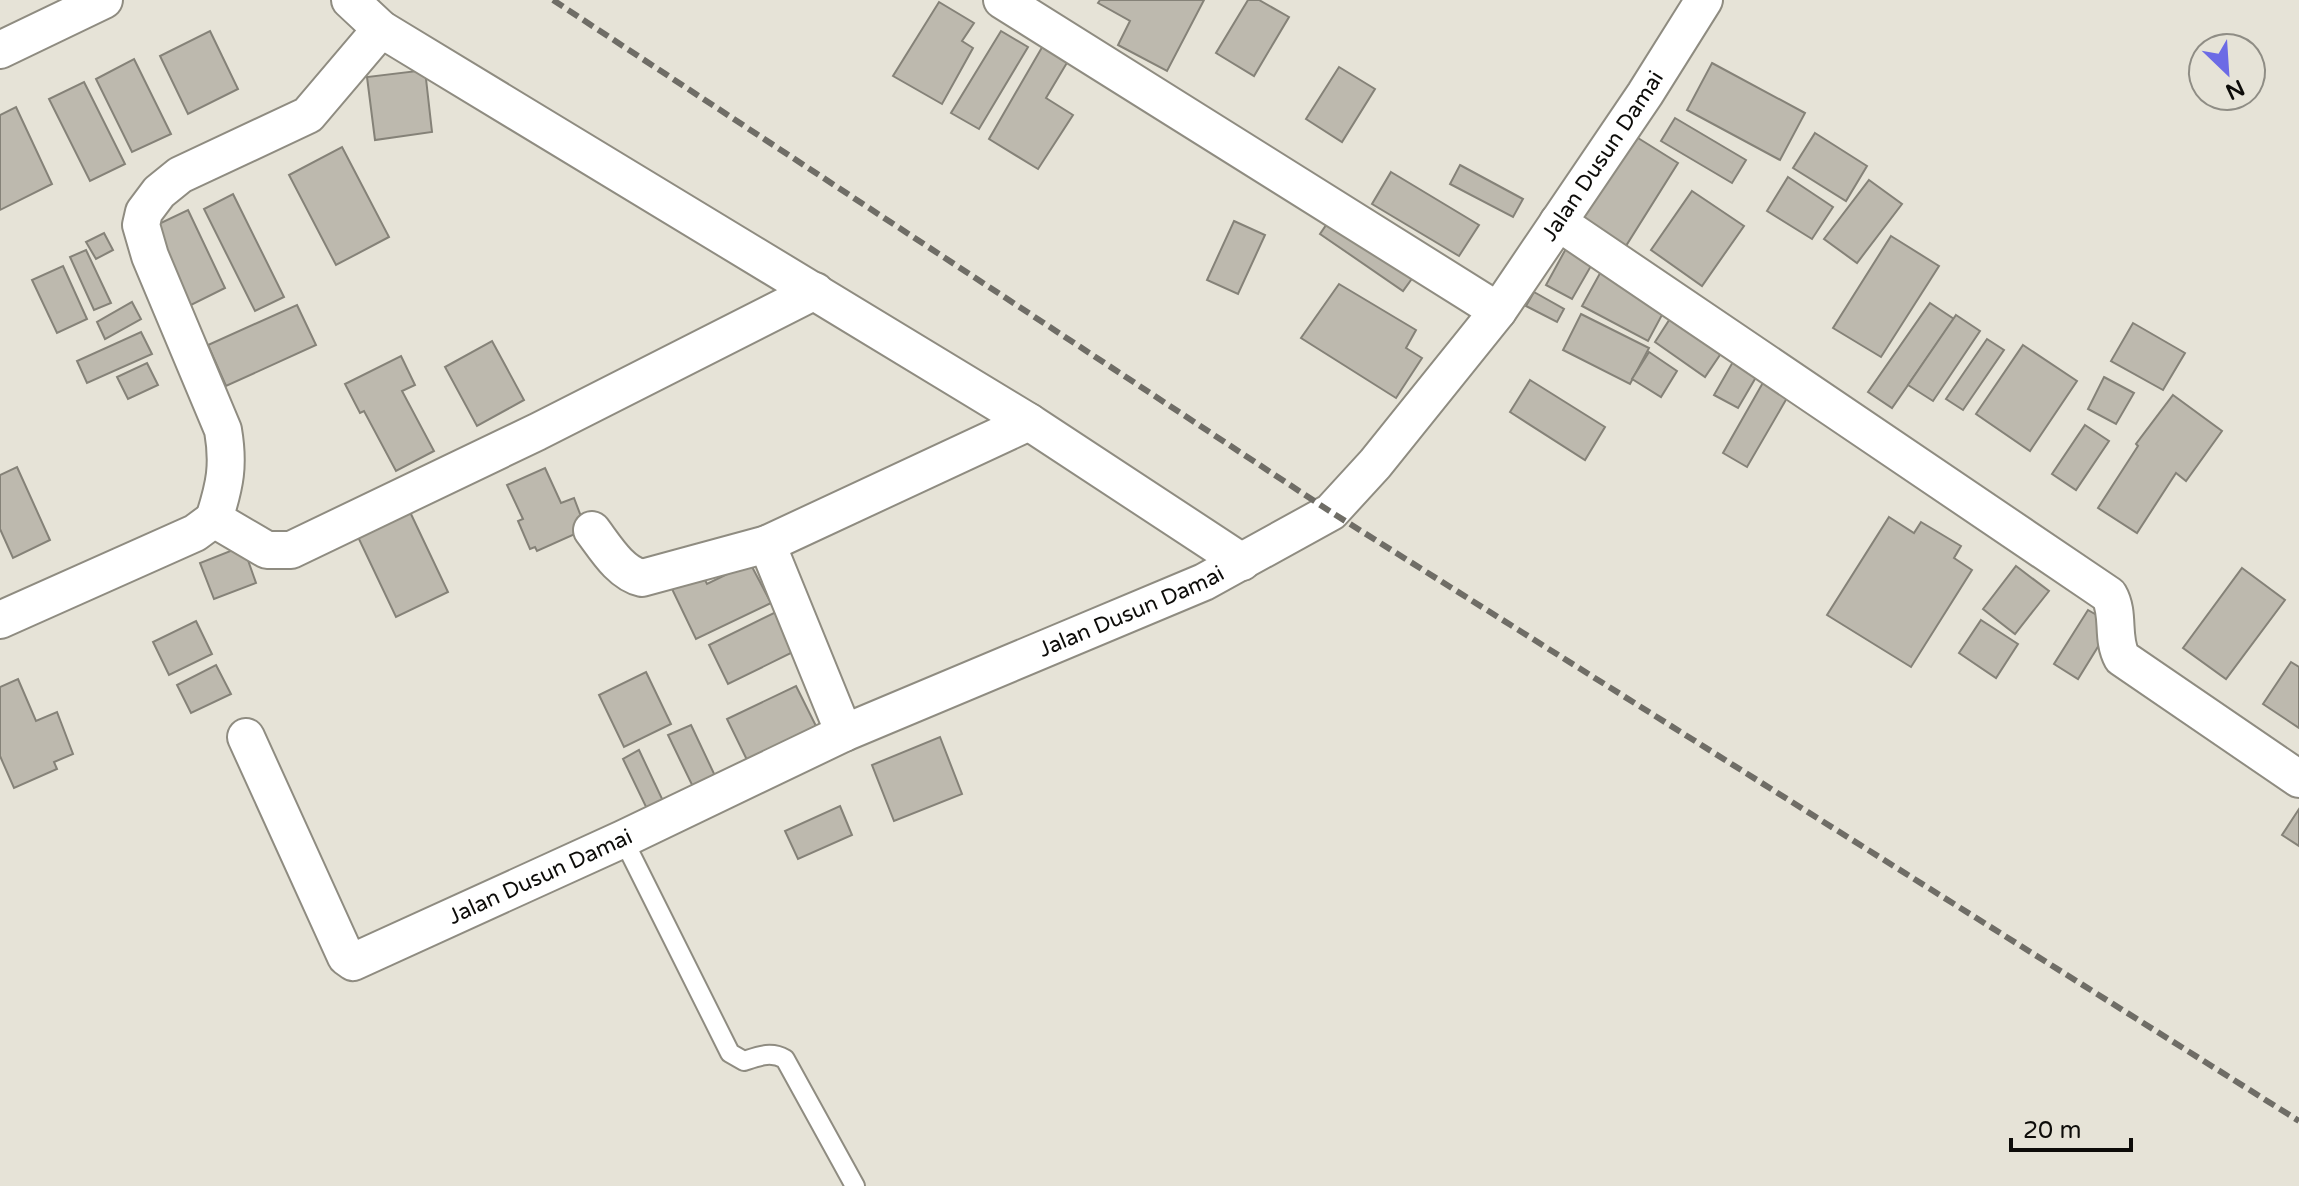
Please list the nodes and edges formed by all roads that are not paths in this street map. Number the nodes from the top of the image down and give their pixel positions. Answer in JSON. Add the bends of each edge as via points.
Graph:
{"nodes":[{"id":1,"x":104,"y":0,"type":"edge"},
{"id":2,"x":350,"y":0,"type":"edge"},
{"id":3,"x":1002,"y":0,"type":"edge"},
{"id":4,"x":1704,"y":0,"type":"edge"},
{"id":5,"x":381,"y":29,"type":"junction"},
{"id":6,"x":0,"y":50,"type":"edge"},
{"id":7,"x":1558,"y":222,"type":"junction"},
{"id":8,"x":815,"y":291,"type":"junction"},
{"id":9,"x":1498,"y":311,"type":"junction"},
{"id":10,"x":1029,"y":422,"type":"junction"},
{"id":11,"x":214,"y":519,"type":"junction"},
{"id":12,"x":592,"y":530,"type":"dead end"},
{"id":13,"x":767,"y":544,"type":"junction"},
{"id":14,"x":1242,"y":562,"type":"junction"},
{"id":15,"x":0,"y":620,"type":"edge"},
{"id":16,"x":844,"y":733,"type":"junction"},
{"id":17,"x":246,"y":737,"type":"dead end"},
{"id":18,"x":2299,"y":779,"type":"edge"},
{"id":19,"x":623,"y":839,"type":"junction"},
{"id":20,"x":855,"y":1186,"type":"edge"}],
"edges":[{"from":1,"to":6,"type":"street"},
{"from":2,"to":5,"type":"street"},
{"from":3,"to":9,"type":"street"},
{"from":4,"to":7,"type":"street","name":"Jalan Dusun Damai"},
{"from":5,"to":8,"type":"street"},
{"from":5,"to":11,"type":"street","via":[[308,115],[180,175],[144,212],[141,225],[150,256],[223,430],[228,459]]},
{"from":7,"to":9,"type":"street","name":"Jalan Dusun Damai"},
{"from":7,"to":18,"type":"street","via":[[2109,595],[2122,658]]},
{"from":8,"to":10,"type":"street"},
{"from":8,"to":11,"type":"street","via":[[291,550],[267,550]]},
{"from":9,"to":14,"type":"street","name":"Jalan Dusun Damai","via":[[1331,512]]},
{"from":10,"to":13,"type":"street"},
{"from":10,"to":14,"type":"street"},
{"from":11,"to":15,"type":"street","via":[[195,533]]},
{"from":12,"to":13,"type":"street","via":[[623,568],[642,578]]},
{"from":13,"to":16,"type":"street"},
{"from":14,"to":16,"type":"street","name":"Jalan Dusun Damai"},
{"from":16,"to":19,"type":"street","name":"Jalan Dusun Damai"},
{"from":17,"to":19,"type":"street","name":"Jalan Dusun Damai","via":[[349,961]]},
{"from":19,"to":20,"type":"lane","via":[[730,1053],[744,1061],[766,1054],[785,1059]]}]}
